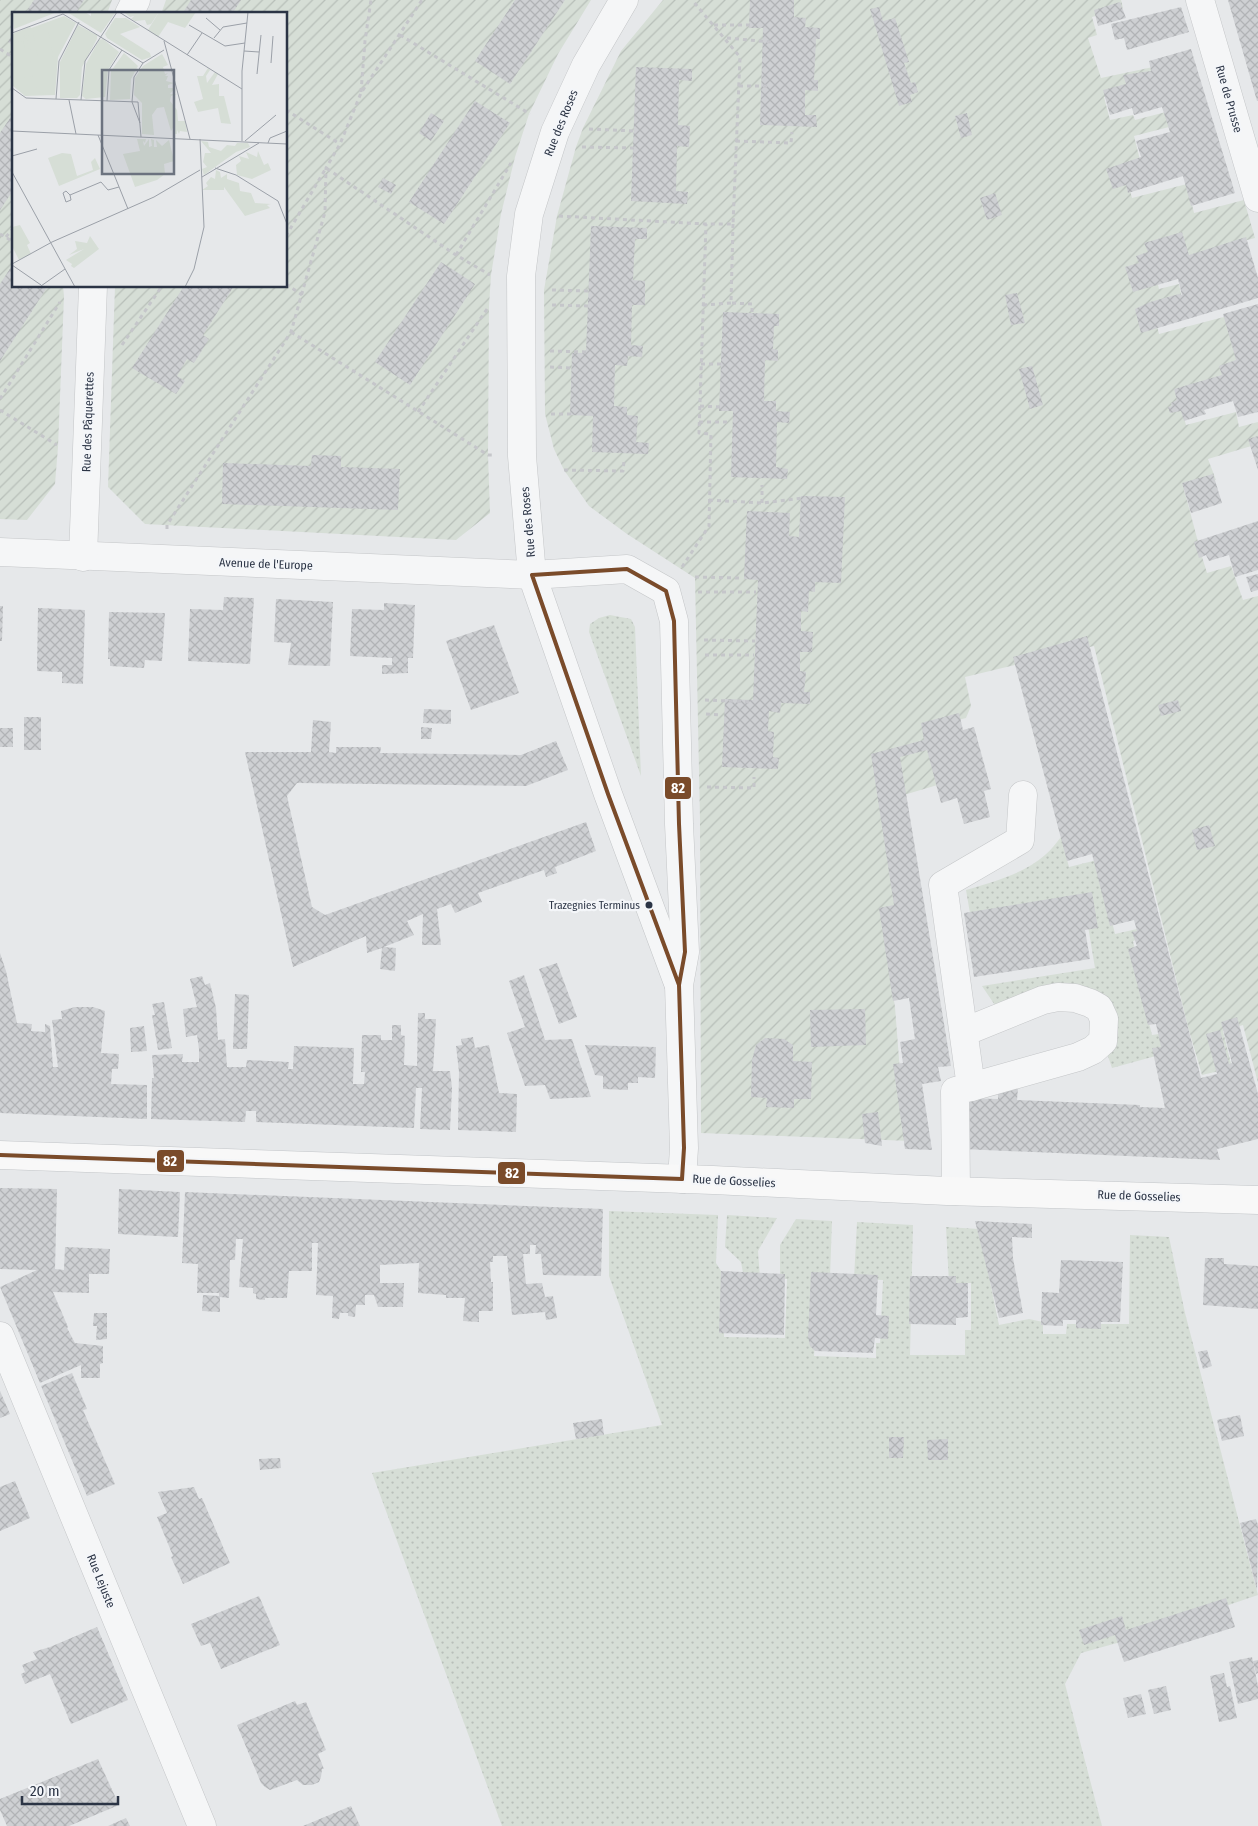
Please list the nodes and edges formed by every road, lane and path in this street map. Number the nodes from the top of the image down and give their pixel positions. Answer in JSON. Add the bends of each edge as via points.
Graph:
{"nodes":[{"id":1,"x":136,"y":0,"type":"edge"},
{"id":2,"x":371,"y":0,"type":"edge"},
{"id":3,"x":422,"y":0,"type":"edge"},
{"id":4,"x":624,"y":0,"type":"edge"},
{"id":5,"x":692,"y":0,"type":"edge"},
{"id":6,"x":1200,"y":0,"type":"edge"},
{"id":7,"x":130,"y":12,"type":"edge"},
{"id":8,"x":713,"y":25,"type":"junction"},
{"id":9,"x":752,"y":25,"type":"dead end"},
{"id":10,"x":400,"y":35,"type":"junction"},
{"id":11,"x":726,"y":38,"type":"junction"},
{"id":12,"x":770,"y":42,"type":"dead end"},
{"id":13,"x":0,"y":49,"type":"edge"},
{"id":14,"x":12,"y":57,"type":"edge"},
{"id":15,"x":739,"y":86,"type":"junction"},
{"id":16,"x":768,"y":86,"type":"dead end"},
{"id":17,"x":361,"y":93,"type":"junction"},
{"id":18,"x":288,"y":111,"type":"edge"},
{"id":19,"x":583,"y":128,"type":"dead end"},
{"id":20,"x":635,"y":131,"type":"dead end"},
{"id":21,"x":792,"y":132,"type":"dead end"},
{"id":22,"x":566,"y":139,"type":"junction"},
{"id":23,"x":736,"y":141,"type":"junction"},
{"id":24,"x":340,"y":144,"type":"junction"},
{"id":25,"x":634,"y":148,"type":"dead end"},
{"id":26,"x":515,"y":157,"type":"dead end"},
{"id":27,"x":326,"y":168,"type":"junction"},
{"id":28,"x":1258,"y":198,"type":"edge"},
{"id":29,"x":529,"y":214,"type":"junction"},
{"id":30,"x":706,"y":224,"type":"junction"},
{"id":31,"x":733,"y":224,"type":"junction"},
{"id":32,"x":12,"y":230,"type":"edge"},
{"id":33,"x":288,"y":233,"type":"edge"},
{"id":34,"x":0,"y":234,"type":"edge"},
{"id":35,"x":6,"y":237,"type":"junction"},
{"id":36,"x":12,"y":241,"type":"edge"},
{"id":37,"x":456,"y":254,"type":"junction"},
{"id":38,"x":521,"y":276,"type":"junction"},
{"id":39,"x":288,"y":285,"type":"edge"},
{"id":40,"x":93,"y":288,"type":"edge"},
{"id":41,"x":161,"y":288,"type":"edge"},
{"id":42,"x":544,"y":290,"type":"dead end"},
{"id":43,"x":589,"y":291,"type":"dead end"},
{"id":44,"x":302,"y":295,"type":"junction"},
{"id":45,"x":64,"y":296,"type":"dead end"},
{"id":46,"x":731,"y":303,"type":"junction"},
{"id":47,"x":544,"y":305,"type":"dead end"},
{"id":48,"x":704,"y":305,"type":"junction"},
{"id":49,"x":489,"y":306,"type":"dead end"},
{"id":50,"x":589,"y":306,"type":"dead end"},
{"id":51,"x":752,"y":318,"type":"dead end"},
{"id":52,"x":290,"y":332,"type":"junction"},
{"id":53,"x":545,"y":350,"type":"dead end"},
{"id":54,"x":588,"y":352,"type":"dead end"},
{"id":55,"x":91,"y":355,"type":"junction"},
{"id":56,"x":701,"y":364,"type":"junction"},
{"id":57,"x":721,"y":364,"type":"dead end"},
{"id":58,"x":545,"y":367,"type":"dead end"},
{"id":59,"x":572,"y":368,"type":"dead end"},
{"id":60,"x":0,"y":399,"type":"edge"},
{"id":61,"x":700,"y":406,"type":"junction"},
{"id":62,"x":720,"y":407,"type":"dead end"},
{"id":63,"x":0,"y":410,"type":"edge"},
{"id":64,"x":418,"y":412,"type":"junction"},
{"id":65,"x":545,"y":414,"type":"dead end"},
{"id":66,"x":571,"y":414,"type":"dead end"},
{"id":67,"x":699,"y":422,"type":"junction"},
{"id":68,"x":730,"y":422,"type":"dead end"},
{"id":69,"x":87,"y":455,"type":"junction"},
{"id":70,"x":522,"y":456,"type":"junction"},
{"id":71,"x":624,"y":461,"type":"dead end"},
{"id":72,"x":564,"y":470,"type":"dead end"},
{"id":73,"x":762,"y":485,"type":"dead end"},
{"id":74,"x":802,"y":498,"type":"dead end"},
{"id":75,"x":709,"y":500,"type":"junction"},
{"id":76,"x":762,"y":503,"type":"junction"},
{"id":77,"x":0,"y":552,"type":"edge"},
{"id":78,"x":83,"y":557,"type":"junction"},
{"id":79,"x":167,"y":560,"type":"junction"},
{"id":80,"x":532,"y":575,"type":"junction"},
{"id":81,"x":695,"y":577,"type":"dead end"},
{"id":82,"x":740,"y":578,"type":"dead end"},
{"id":83,"x":666,"y":591,"type":"junction"},
{"id":84,"x":695,"y":592,"type":"dead end"},
{"id":85,"x":756,"y":592,"type":"dead end"},
{"id":86,"x":696,"y":640,"type":"dead end"},
{"id":87,"x":755,"y":641,"type":"dead end"},
{"id":88,"x":697,"y":655,"type":"dead end"},
{"id":89,"x":754,"y":655,"type":"dead end"},
{"id":90,"x":697,"y":700,"type":"dead end"},
{"id":91,"x":753,"y":702,"type":"dead end"},
{"id":92,"x":698,"y":714,"type":"dead end"},
{"id":93,"x":722,"y":715,"type":"dead end"},
{"id":94,"x":754,"y":777,"type":"dead end"},
{"id":95,"x":699,"y":787,"type":"dead end"},
{"id":96,"x":1023,"y":795,"type":"dead end"},
{"id":97,"x":679,"y":984,"type":"junction"},
{"id":98,"x":964,"y":1032,"type":"junction"},
{"id":99,"x":971,"y":1087,"type":"junction"},
{"id":100,"x":0,"y":1155,"type":"edge"},
{"id":101,"x":682,"y":1179,"type":"junction"},
{"id":102,"x":956,"y":1191,"type":"junction"},
{"id":103,"x":1258,"y":1200,"type":"edge"},
{"id":104,"x":0,"y":1336,"type":"edge"},
{"id":105,"x":202,"y":1826,"type":"edge"}],
"edges":[{"from":1,"to":7,"type":"street"},
{"from":2,"to":17,"type":"path"},
{"from":3,"to":10,"type":"path"},
{"from":4,"to":22,"type":"street","name":"Rue des Roses","via":[[586,65]]},
{"from":5,"to":8,"type":"path"},
{"from":6,"to":28,"type":"street","name":"Rue de Prusse"},
{"from":8,"to":9,"type":"path"},
{"from":8,"to":11,"type":"path"},
{"from":10,"to":17,"type":"path"},
{"from":10,"to":22,"type":"path"},
{"from":11,"to":12,"type":"path"},
{"from":11,"to":15,"type":"path","via":[[740,57]]},
{"from":13,"to":14,"type":"path"},
{"from":15,"to":16,"type":"path"},
{"from":15,"to":23,"type":"path"},
{"from":17,"to":24,"type":"path"},
{"from":18,"to":24,"type":"path"},
{"from":19,"to":20,"type":"path"},
{"from":21,"to":23,"type":"path","via":[[792,144]]},
{"from":22,"to":25,"type":"path"},
{"from":22,"to":29,"type":"street","name":"Rue des Roses"},
{"from":23,"to":31,"type":"path"},
{"from":24,"to":27,"type":"path"},
{"from":26,"to":37,"type":"path"},
{"from":27,"to":33,"type":"path"},
{"from":27,"to":37,"type":"path"},
{"from":27,"to":44,"type":"path","via":[[325,212]]},
{"from":29,"to":30,"type":"path"},
{"from":29,"to":38,"type":"street","name":"Rue des Roses"},
{"from":30,"to":31,"type":"path"},
{"from":30,"to":48,"type":"path"},
{"from":31,"to":46,"type":"path"},
{"from":32,"to":35,"type":"path"},
{"from":34,"to":35,"type":"path"},
{"from":35,"to":36,"type":"path"},
{"from":37,"to":38,"type":"path","via":[[490,275]]},
{"from":38,"to":70,"type":"street","name":"Rue des Roses"},
{"from":39,"to":44,"type":"path"},
{"from":40,"to":55,"type":"street","name":"Rue des Pâquerettes"},
{"from":41,"to":55,"type":"path","via":[[113,358]]},
{"from":42,"to":43,"type":"path"},
{"from":44,"to":52,"type":"path"},
{"from":45,"to":60,"type":"path"},
{"from":46,"to":48,"type":"path"},
{"from":46,"to":51,"type":"path","via":[[752,304]]},
{"from":47,"to":50,"type":"path"},
{"from":48,"to":56,"type":"path"},
{"from":49,"to":64,"type":"path"},
{"from":52,"to":64,"type":"path"},
{"from":52,"to":79,"type":"path","via":[[167,525]]},
{"from":53,"to":54,"type":"path"},
{"from":55,"to":69,"type":"street","name":"Rue des Pâquerettes"},
{"from":56,"to":57,"type":"path"},
{"from":56,"to":61,"type":"path"},
{"from":58,"to":59,"type":"path"},
{"from":61,"to":62,"type":"path"},
{"from":61,"to":67,"type":"path"},
{"from":63,"to":69,"type":"path","via":[[67,453]]},
{"from":64,"to":70,"type":"path","via":[[488,455]]},
{"from":65,"to":66,"type":"path"},
{"from":67,"to":68,"type":"path"},
{"from":67,"to":75,"type":"path","via":[[699,433],[711,434]]},
{"from":69,"to":78,"type":"street","name":"Rue des Pâquerettes"},
{"from":70,"to":80,"type":"street","name":"Rue des Roses"},
{"from":71,"to":72,"type":"path","via":[[623,471]]},
{"from":73,"to":76,"type":"path"},
{"from":74,"to":76,"type":"path"},
{"from":75,"to":76,"type":"path"},
{"from":75,"to":83,"type":"path","via":[[709,526]]},
{"from":77,"to":78,"type":"street","name":"Avenue de l'Europe"},
{"from":78,"to":79,"type":"street","name":"Avenue de l'Europe"},
{"from":79,"to":80,"type":"street","name":"Avenue de l'Europe"},
{"from":80,"to":83,"type":"street","name":"Rue des Roses","via":[[628,569]]},
{"from":80,"to":97,"type":"street","via":[[608,794]]},
{"from":81,"to":82,"type":"path"},
{"from":83,"to":97,"type":"street","via":[[674,621],[685,952]]},
{"from":84,"to":85,"type":"path"},
{"from":86,"to":87,"type":"path"},
{"from":88,"to":89,"type":"path"},
{"from":90,"to":91,"type":"path"},
{"from":92,"to":93,"type":"path"},
{"from":94,"to":95,"type":"path","via":[[754,788]]},
{"from":96,"to":98,"type":"street","via":[[1020,840],[943,885]]},
{"from":97,"to":101,"type":"street"},
{"from":98,"to":99,"type":"street"},
{"from":98,"to":99,"type":"street","via":[[1058,997],[1090,1003],[1099,1008],[1104,1019],[1103,1041],[1093,1050]]},
{"from":99,"to":102,"type":"street","via":[[955,1091]]},
{"from":100,"to":101,"type":"main road","name":"Rue de Gosselies"},
{"from":101,"to":102,"type":"main road","name":"Rue de Gosselies"},
{"from":102,"to":103,"type":"main road","name":"Rue de Gosselies"},
{"from":104,"to":105,"type":"street","name":"Rue Lejuste"}]}
